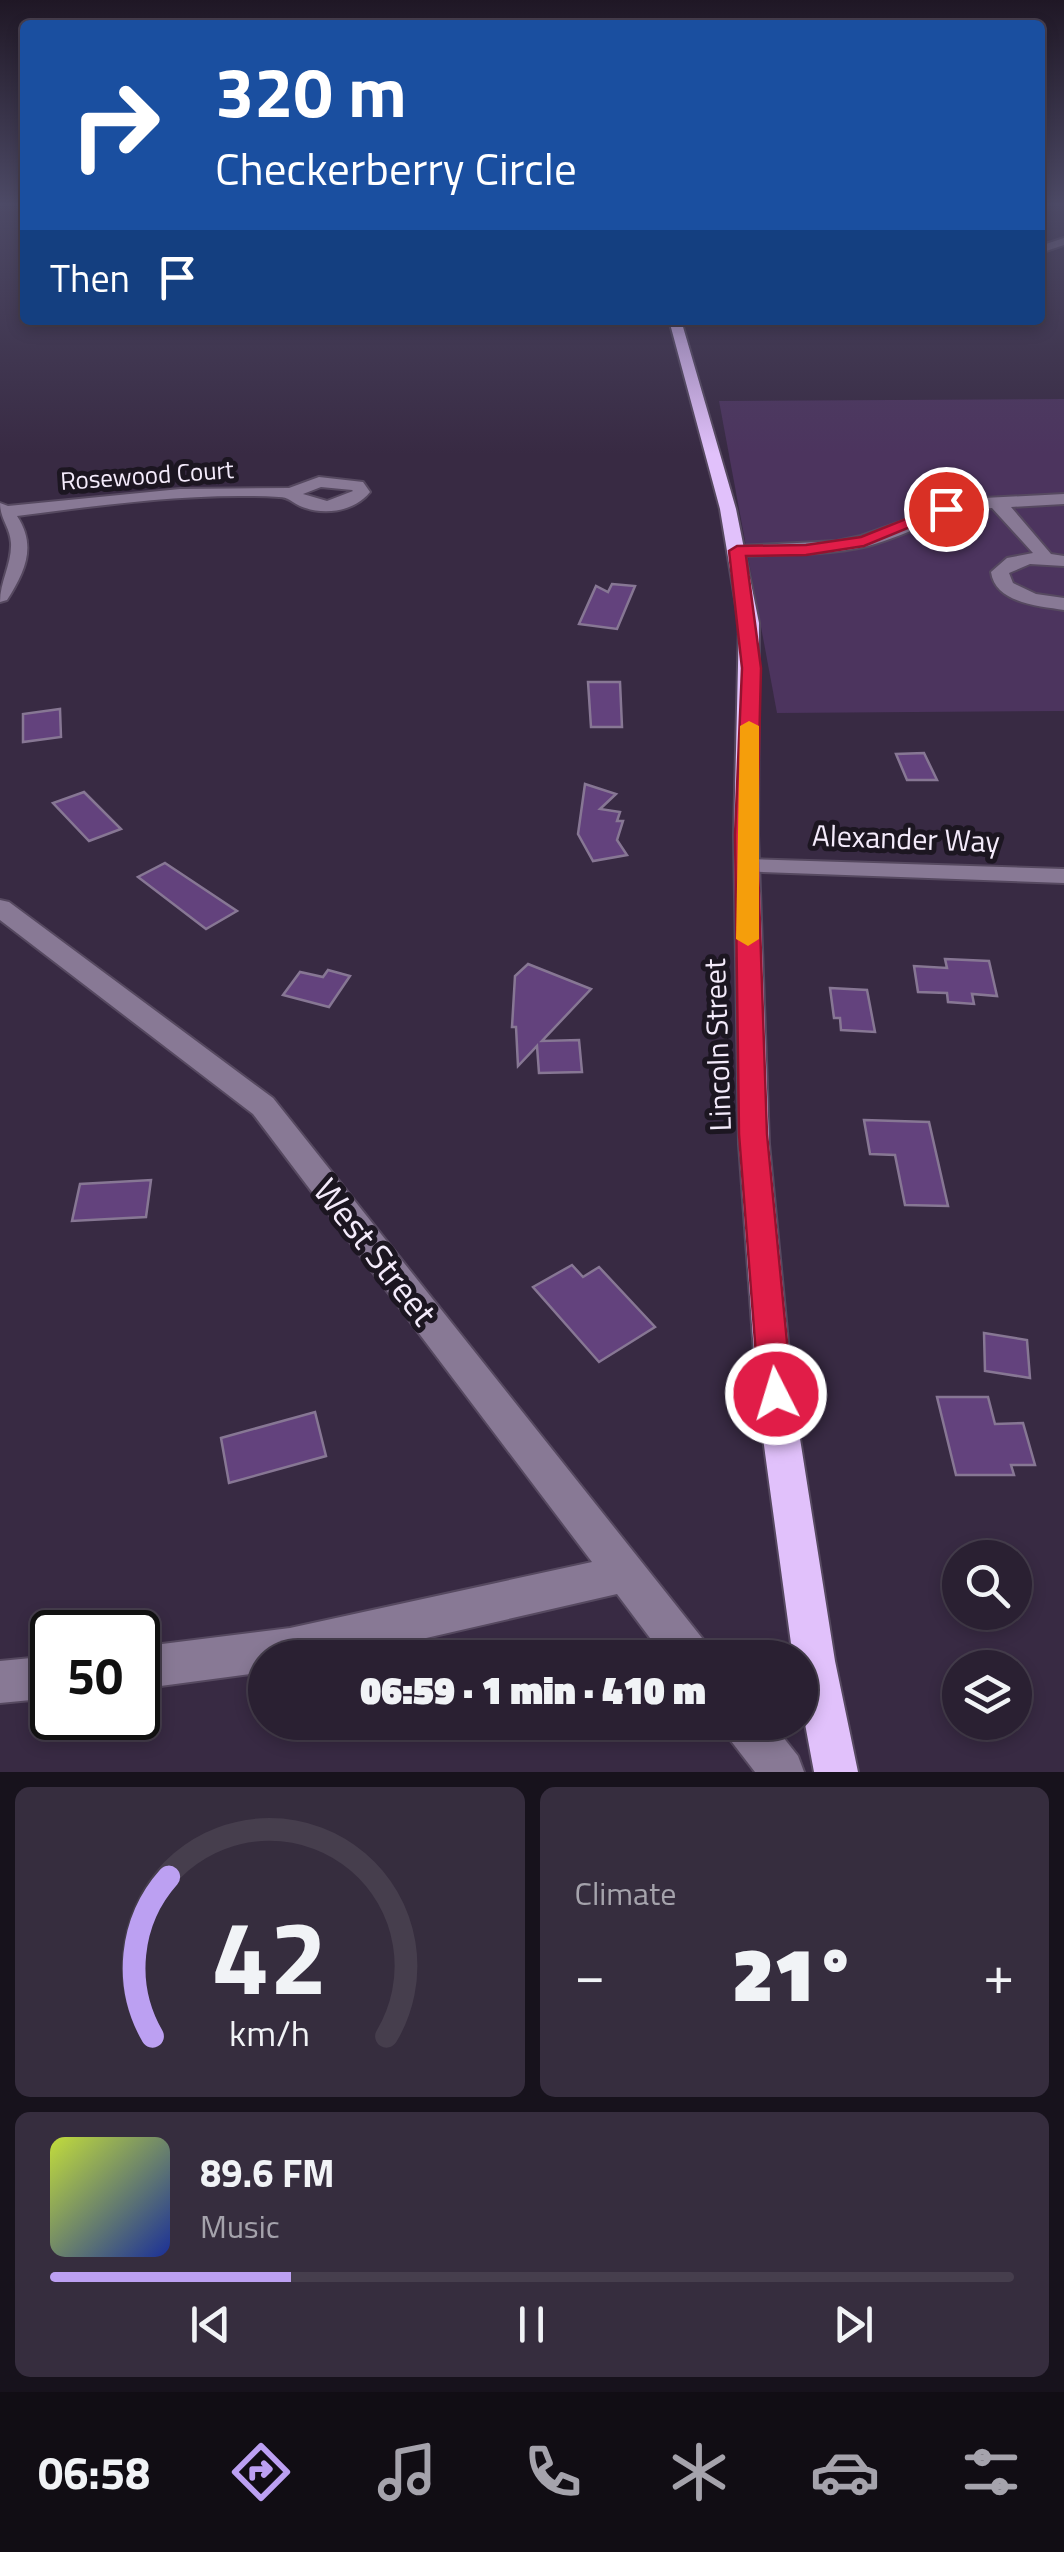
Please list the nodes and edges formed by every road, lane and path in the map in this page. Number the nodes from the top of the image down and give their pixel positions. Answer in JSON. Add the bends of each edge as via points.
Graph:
{"nodes":[{"id":1,"x":676,"y":325,"type":"edge"},
{"id":2,"x":292,"y":492,"type":"dead end"},
{"id":3,"x":1064,"y":499,"type":"edge"},
{"id":4,"x":995,"y":501,"type":"junction"},
{"id":5,"x":3,"y":510,"type":"edge"},
{"id":6,"x":737,"y":551,"type":"junction"},
{"id":7,"x":1054,"y":560,"type":"edge"},
{"id":8,"x":0,"y":596,"type":"edge"},
{"id":9,"x":1064,"y":604,"type":"edge"},
{"id":10,"x":747,"y":866,"type":"junction"},
{"id":11,"x":1064,"y":876,"type":"edge"},
{"id":12,"x":0,"y":908,"type":"edge"},
{"id":13,"x":624,"y":1574,"type":"junction"},
{"id":14,"x":677,"y":1640,"type":"edge"},
{"id":15,"x":160,"y":1665,"type":"edge"},
{"id":16,"x":30,"y":1679,"type":"edge"},
{"id":17,"x":0,"y":1682,"type":"edge"},
{"id":18,"x":756,"y":1740,"type":"edge"},
{"id":19,"x":782,"y":1772,"type":"edge"},
{"id":20,"x":836,"y":1772,"type":"edge"}],
"edges":[{"from":1,"to":6,"type":"main road","name":"Lincoln Street"},
{"from":2,"to":5,"type":"street","name":"Rosewood Court","via":[[131,496]]},
{"from":3,"to":4,"type":"street"},
{"from":4,"to":6,"type":"street","via":[[946,509],[851,544]]},
{"from":4,"to":7,"type":"street"},
{"from":5,"to":8,"type":"street","via":[[22,544],[18,568]]},
{"from":6,"to":10,"type":"main road","name":"Lincoln Street","via":[[752,668]]},
{"from":7,"to":9,"type":"street","via":[[1015,562],[1000,579],[1031,599]]},
{"from":10,"to":11,"type":"street","name":"Alexander Way"},
{"from":10,"to":20,"type":"main road","name":"Lincoln Street","via":[[754,1144],[776,1394]]},
{"from":12,"to":13,"type":"street","name":"West Street","via":[[263,1106]]},
{"from":13,"to":14,"type":"street","name":"West Street"},
{"from":13,"to":15,"type":"street","via":[[290,1648]]},
{"from":16,"to":17,"type":"street"},
{"from":18,"to":19,"type":"street"}]}
